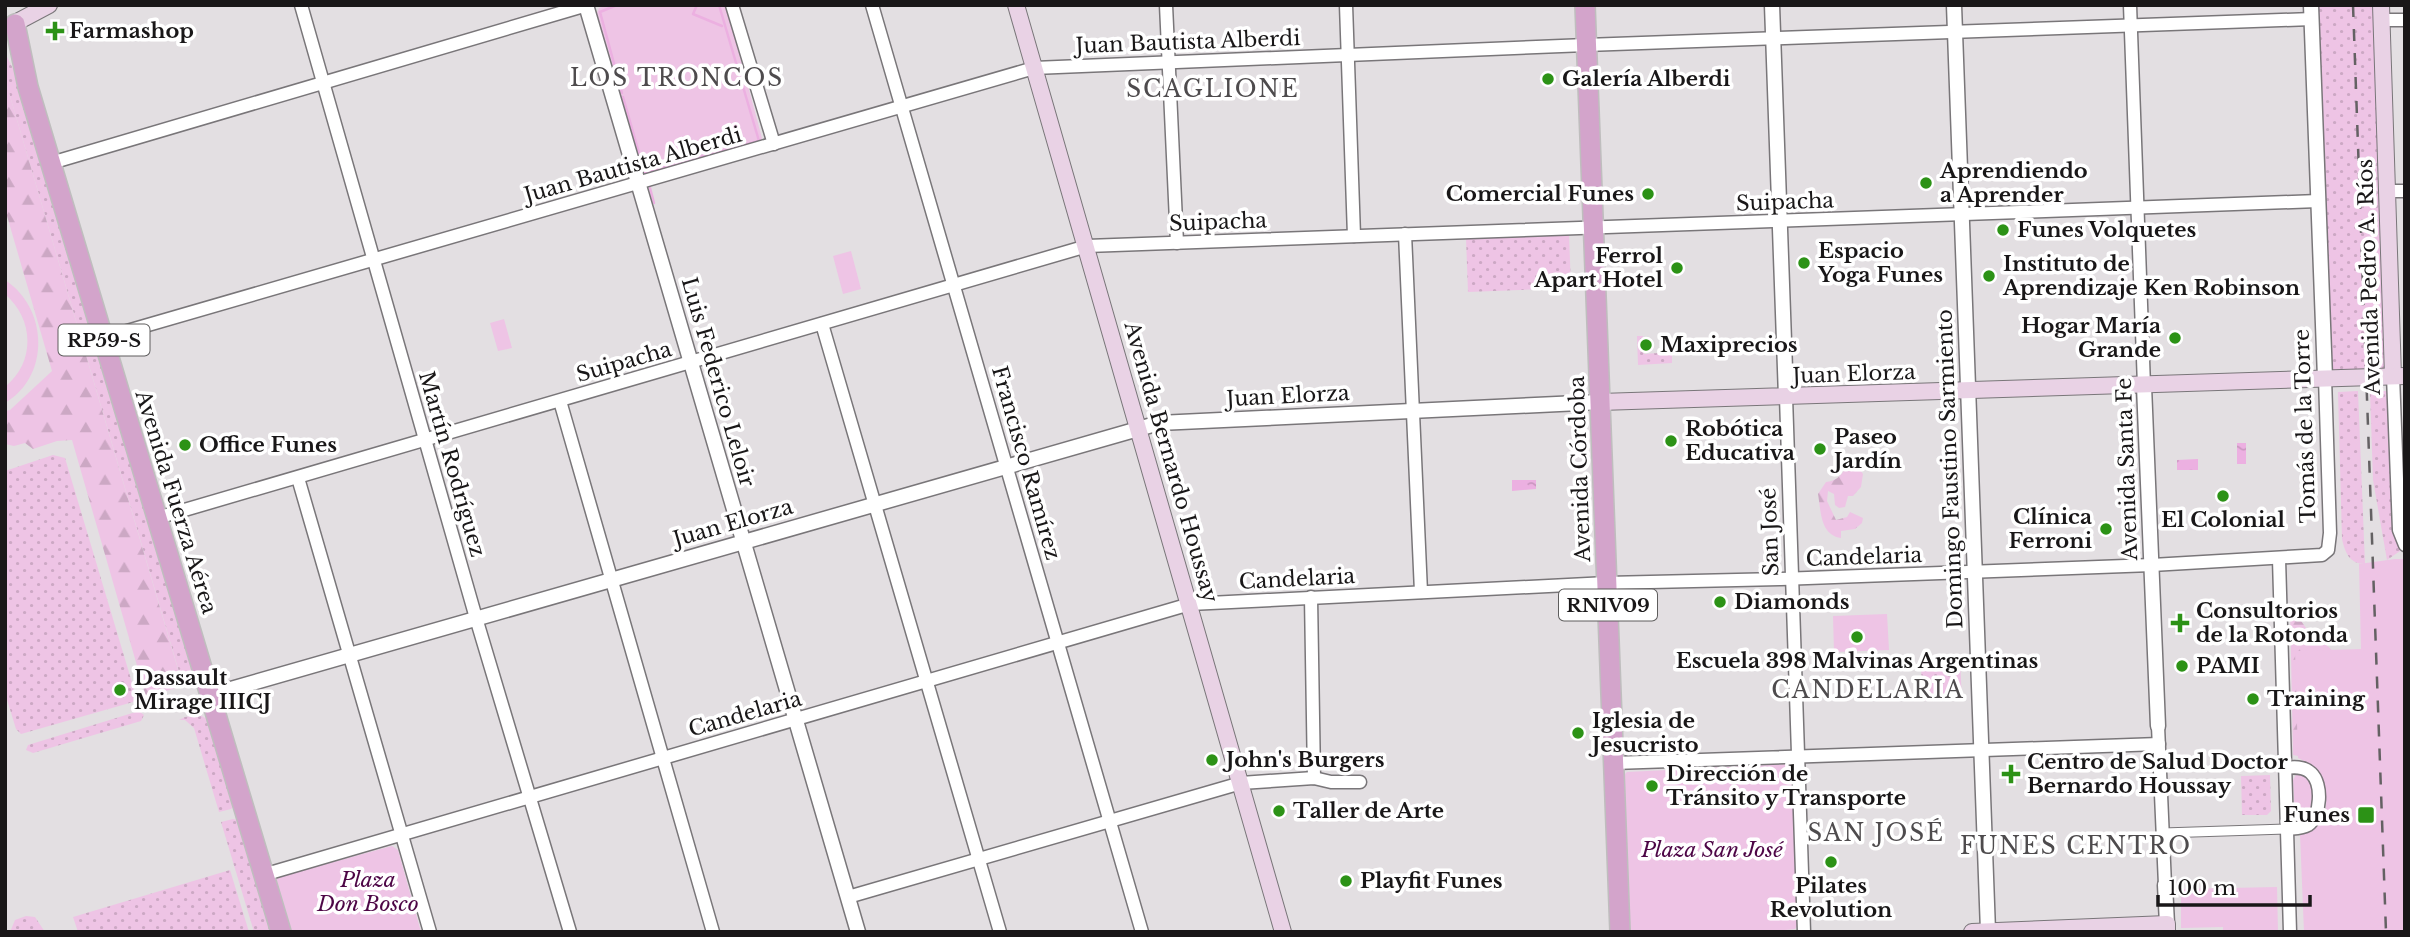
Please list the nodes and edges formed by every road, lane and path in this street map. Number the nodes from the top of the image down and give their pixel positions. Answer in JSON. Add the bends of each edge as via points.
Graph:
{"nodes":[{"id":1,"x":49,"y":5,"type":"edge"},
{"id":2,"x":301,"y":5,"type":"edge"},
{"id":3,"x":586,"y":5,"type":"edge"},
{"id":4,"x":732,"y":5,"type":"edge"},
{"id":5,"x":873,"y":5,"type":"edge"},
{"id":6,"x":1016,"y":5,"type":"edge"},
{"id":7,"x":1166,"y":5,"type":"edge"},
{"id":8,"x":1346,"y":5,"type":"edge"},
{"id":9,"x":1585,"y":5,"type":"edge"},
{"id":10,"x":1772,"y":5,"type":"edge"},
{"id":11,"x":1954,"y":5,"type":"edge"},
{"id":12,"x":2130,"y":5,"type":"edge"},
{"id":13,"x":2311,"y":12,"type":"edge"},
{"id":14,"x":2381,"y":13,"type":"edge"},
{"id":15,"x":2405,"y":20,"type":"edge"},
{"id":16,"x":14,"y":21,"type":"edge"},
{"id":17,"x":2131,"y":25,"type":"junction"},
{"id":18,"x":1955,"y":32,"type":"junction"},
{"id":19,"x":1773,"y":38,"type":"junction"},
{"id":20,"x":1586,"y":45,"type":"junction"},
{"id":21,"x":5,"y":48,"type":"edge"},
{"id":22,"x":1348,"y":55,"type":"junction"},
{"id":23,"x":1169,"y":62,"type":"junction"},
{"id":24,"x":1034,"y":68,"type":"junction"},
{"id":25,"x":323,"y":83,"type":"junction"},
{"id":26,"x":28,"y":86,"type":"junction"},
{"id":27,"x":902,"y":106,"type":"junction"},
{"id":28,"x":774,"y":144,"type":"junction"},
{"id":29,"x":51,"y":163,"type":"junction"},
{"id":30,"x":638,"y":183,"type":"junction"},
{"id":31,"x":2387,"y":191,"type":"junction"},
{"id":32,"x":2405,"y":191,"type":"edge"},
{"id":33,"x":2318,"y":201,"type":"junction"},
{"id":34,"x":2138,"y":210,"type":"junction"},
{"id":35,"x":1961,"y":216,"type":"junction"},
{"id":36,"x":1780,"y":221,"type":"junction"},
{"id":37,"x":1593,"y":227,"type":"junction"},
{"id":38,"x":1405,"y":234,"type":"junction"},
{"id":39,"x":1354,"y":236,"type":"junction"},
{"id":40,"x":1177,"y":243,"type":"junction"},
{"id":41,"x":1087,"y":246,"type":"junction"},
{"id":42,"x":373,"y":260,"type":"junction"},
{"id":43,"x":954,"y":285,"type":"junction"},
{"id":44,"x":822,"y":324,"type":"junction"},
{"id":45,"x":103,"y":338,"type":"junction"},
{"id":46,"x":691,"y":363,"type":"junction"},
{"id":47,"x":2399,"y":376,"type":"edge"},
{"id":48,"x":2325,"y":378,"type":"junction"},
{"id":49,"x":2144,"y":386,"type":"junction"},
{"id":50,"x":1968,"y":391,"type":"junction"},
{"id":51,"x":1786,"y":397,"type":"junction"},
{"id":52,"x":560,"y":401,"type":"junction"},
{"id":53,"x":1600,"y":402,"type":"junction"},
{"id":54,"x":1413,"y":411,"type":"junction"},
{"id":55,"x":1139,"y":428,"type":"junction"},
{"id":56,"x":425,"y":441,"type":"junction"},
{"id":57,"x":1007,"y":466,"type":"junction"},
{"id":58,"x":298,"y":478,"type":"junction"},
{"id":59,"x":874,"y":504,"type":"junction"},
{"id":60,"x":157,"y":518,"type":"junction"},
{"id":61,"x":743,"y":542,"type":"junction"},
{"id":62,"x":2405,"y":545,"type":"edge"},
{"id":63,"x":2328,"y":550,"type":"joint"},
{"id":64,"x":2279,"y":559,"type":"junction"},
{"id":65,"x":2151,"y":565,"type":"junction"},
{"id":66,"x":1975,"y":572,"type":"junction"},
{"id":67,"x":1793,"y":579,"type":"junction"},
{"id":68,"x":611,"y":580,"type":"junction"},
{"id":69,"x":1607,"y":583,"type":"junction"},
{"id":70,"x":1421,"y":592,"type":"junction"},
{"id":71,"x":1311,"y":597,"type":"junction"},
{"id":72,"x":1189,"y":604,"type":"junction"},
{"id":73,"x":476,"y":618,"type":"junction"},
{"id":74,"x":1058,"y":643,"type":"junction"},
{"id":75,"x":350,"y":655,"type":"junction"},
{"id":76,"x":926,"y":681,"type":"junction"},
{"id":77,"x":210,"y":695,"type":"junction"},
{"id":78,"x":796,"y":719,"type":"junction"},
{"id":79,"x":2158,"y":726,"type":"joint"},
{"id":80,"x":2159,"y":744,"type":"junction"},
{"id":81,"x":1981,"y":750,"type":"junction"},
{"id":82,"x":1799,"y":756,"type":"junction"},
{"id":83,"x":663,"y":758,"type":"junction"},
{"id":84,"x":1614,"y":763,"type":"junction"},
{"id":85,"x":2284,"y":768,"type":"junction"},
{"id":86,"x":1314,"y":778,"type":"junction"},
{"id":87,"x":1360,"y":782,"type":"dead end"},
{"id":88,"x":1241,"y":783,"type":"junction"},
{"id":89,"x":529,"y":797,"type":"junction"},
{"id":90,"x":1110,"y":821,"type":"junction"},
{"id":91,"x":2286,"y":829,"type":"junction"},
{"id":92,"x":2163,"y":833,"type":"junction"},
{"id":93,"x":402,"y":834,"type":"junction"},
{"id":94,"x":978,"y":859,"type":"junction"},
{"id":95,"x":263,"y":874,"type":"junction"},
{"id":96,"x":2165,"y":885,"type":"joint"},
{"id":97,"x":848,"y":897,"type":"junction"},
{"id":98,"x":2167,"y":928,"type":"edge"},
{"id":99,"x":1988,"y":931,"type":"edge"},
{"id":100,"x":281,"y":932,"type":"edge"},
{"id":101,"x":430,"y":932,"type":"edge"},
{"id":102,"x":570,"y":932,"type":"edge"},
{"id":103,"x":713,"y":932,"type":"edge"},
{"id":104,"x":858,"y":932,"type":"edge"},
{"id":105,"x":1000,"y":932,"type":"edge"},
{"id":106,"x":1142,"y":932,"type":"edge"},
{"id":107,"x":1283,"y":932,"type":"edge"},
{"id":108,"x":1620,"y":932,"type":"edge"},
{"id":109,"x":1804,"y":932,"type":"edge"},
{"id":110,"x":1972,"y":932,"type":"edge"},
{"id":111,"x":2290,"y":932,"type":"edge"}],
"edges":[{"from":1,"to":16,"type":"main road"},
{"from":2,"to":25,"type":"street","name":"Martín Rodríguez"},
{"from":3,"to":25,"type":"street"},
{"from":3,"to":30,"type":"street","name":"Luis Federico Leloir"},
{"from":4,"to":28,"type":"street"},
{"from":5,"to":27,"type":"street","name":"Francisco Ramírez"},
{"from":6,"to":24,"type":"main road","name":"Avenida Bernardo Houssay"},
{"from":7,"to":23,"type":"street"},
{"from":8,"to":22,"type":"street"},
{"from":9,"to":20,"type":"main road","name":"Avenida Córdoba","number":"RN1V09"},
{"from":10,"to":19,"type":"street","name":"San José"},
{"from":11,"to":18,"type":"street","name":"Domingo Faustino Sarmiento"},
{"from":12,"to":17,"type":"street","name":"Avenida Santa Fe"},
{"from":13,"to":17,"type":"street","name":"Juan Bautista Alberdi"},
{"from":13,"to":33,"type":"street","name":"Tomás de la Torre"},
{"from":14,"to":15,"type":"street"},
{"from":14,"to":31,"type":"main road","name":"Avenida Pedro A. Ríos"},
{"from":16,"to":26,"type":"main road","name":"Avenida Fuerza Aérea","number":"RP59-S"},
{"from":17,"to":18,"type":"street","name":"Juan Bautista Alberdi"},
{"from":17,"to":34,"type":"street","name":"Avenida Santa Fe"},
{"from":18,"to":19,"type":"street","name":"Juan Bautista Alberdi"},
{"from":18,"to":35,"type":"street","name":"Domingo Faustino Sarmiento"},
{"from":19,"to":20,"type":"street","name":"Juan Bautista Alberdi"},
{"from":19,"to":36,"type":"street","name":"San José"},
{"from":20,"to":22,"type":"street","name":"Juan Bautista Alberdi"},
{"from":20,"to":37,"type":"main road","name":"Avenida Córdoba","number":"RN1V09"},
{"from":21,"to":26,"type":"main road","name":"Avenida Fuerza Aérea","number":"RP59-S"},
{"from":22,"to":23,"type":"street","name":"Juan Bautista Alberdi"},
{"from":22,"to":39,"type":"street"},
{"from":23,"to":24,"type":"street","name":"Juan Bautista Alberdi"},
{"from":23,"to":40,"type":"street"},
{"from":24,"to":27,"type":"street","name":"Juan Bautista Alberdi"},
{"from":24,"to":41,"type":"main road","name":"Avenida Bernardo Houssay"},
{"from":25,"to":29,"type":"street"},
{"from":25,"to":42,"type":"street","name":"Martín Rodríguez"},
{"from":26,"to":29,"type":"main road","name":"Avenida Fuerza Aérea","number":"RP59-S"},
{"from":27,"to":28,"type":"street","name":"Juan Bautista Alberdi"},
{"from":27,"to":43,"type":"street","name":"Francisco Ramírez"},
{"from":28,"to":30,"type":"street","name":"Juan Bautista Alberdi"},
{"from":29,"to":45,"type":"main road","name":"Avenida Fuerza Aérea","number":"RP59-S"},
{"from":30,"to":42,"type":"street","name":"Juan Bautista Alberdi"},
{"from":30,"to":46,"type":"street","name":"Luis Federico Leloir"},
{"from":31,"to":32,"type":"street"},
{"from":31,"to":47,"type":"main road","name":"Avenida Pedro A. Ríos"},
{"from":33,"to":34,"type":"street","name":"Suipacha"},
{"from":33,"to":48,"type":"street","name":"Tomás de la Torre"},
{"from":34,"to":35,"type":"street","name":"Suipacha"},
{"from":34,"to":49,"type":"street","name":"Avenida Santa Fe"},
{"from":35,"to":36,"type":"street","name":"Suipacha"},
{"from":35,"to":50,"type":"street","name":"Domingo Faustino Sarmiento"},
{"from":36,"to":37,"type":"street","name":"Suipacha"},
{"from":36,"to":51,"type":"street","name":"San José"},
{"from":37,"to":38,"type":"street","name":"Suipacha"},
{"from":37,"to":53,"type":"main road","name":"Avenida Córdoba","number":"RN1V09"},
{"from":38,"to":39,"type":"street","name":"Suipacha"},
{"from":38,"to":54,"type":"street"},
{"from":39,"to":40,"type":"street","name":"Suipacha"},
{"from":40,"to":41,"type":"street","name":"Suipacha"},
{"from":41,"to":43,"type":"street","name":"Suipacha"},
{"from":41,"to":55,"type":"main road","name":"Avenida Bernardo Houssay"},
{"from":42,"to":45,"type":"street","name":"Juan Bautista Alberdi"},
{"from":42,"to":56,"type":"street","name":"Martín Rodríguez"},
{"from":43,"to":44,"type":"street","name":"Suipacha"},
{"from":43,"to":57,"type":"street","name":"Francisco Ramírez"},
{"from":44,"to":46,"type":"street","name":"Suipacha"},
{"from":44,"to":59,"type":"street"},
{"from":45,"to":60,"type":"main road","name":"Avenida Fuerza Aérea","number":"RP59-S"},
{"from":46,"to":52,"type":"street","name":"Suipacha"},
{"from":46,"to":61,"type":"street","name":"Luis Federico Leloir"},
{"from":47,"to":48,"type":"main road","name":"Juan Elorza"},
{"from":47,"to":62,"type":"street","name":"Avenida Pedro A. Ríos","via":[[2399,530]]},
{"from":48,"to":49,"type":"main road","name":"Juan Elorza"},
{"from":48,"to":63,"type":"street","name":"Tomás de la Torre"},
{"from":49,"to":50,"type":"main road","name":"Juan Elorza"},
{"from":49,"to":65,"type":"street","name":"Avenida Santa Fe"},
{"from":50,"to":51,"type":"main road","name":"Juan Elorza"},
{"from":50,"to":66,"type":"street","name":"Domingo Faustino Sarmiento"},
{"from":51,"to":53,"type":"main road","name":"Juan Elorza"},
{"from":51,"to":67,"type":"street","name":"San José"},
{"from":52,"to":56,"type":"street","name":"Suipacha"},
{"from":52,"to":68,"type":"street"},
{"from":53,"to":54,"type":"street","name":"Juan Elorza"},
{"from":53,"to":69,"type":"main road","name":"Avenida Córdoba","number":"RN1V09"},
{"from":54,"to":55,"type":"street","name":"Juan Elorza","via":[[1159,423]]},
{"from":54,"to":70,"type":"street"},
{"from":55,"to":57,"type":"street","name":"Juan Elorza"},
{"from":55,"to":72,"type":"main road","name":"Avenida Bernardo Houssay"},
{"from":56,"to":58,"type":"street","name":"Suipacha"},
{"from":56,"to":73,"type":"street","name":"Martín Rodríguez"},
{"from":57,"to":59,"type":"street","name":"Juan Elorza"},
{"from":57,"to":74,"type":"street","name":"Francisco Ramírez"},
{"from":58,"to":60,"type":"street","name":"Suipacha"},
{"from":58,"to":75,"type":"street"},
{"from":59,"to":61,"type":"street","name":"Juan Elorza"},
{"from":59,"to":76,"type":"street"},
{"from":60,"to":77,"type":"main road","name":"Avenida Fuerza Aérea","number":"RP59-S"},
{"from":61,"to":68,"type":"street","name":"Juan Elorza"},
{"from":61,"to":78,"type":"street","name":"Luis Federico Leloir"},
{"from":63,"to":64,"type":"street","name":"Candelaria","via":[[2312,557]]},
{"from":64,"to":65,"type":"street","name":"Candelaria"},
{"from":64,"to":85,"type":"street"},
{"from":65,"to":66,"type":"street","name":"Candelaria"},
{"from":65,"to":79,"type":"street","name":"Avenida Santa Fe"},
{"from":66,"to":67,"type":"street","name":"Candelaria"},
{"from":66,"to":81,"type":"street","name":"Domingo Faustino Sarmiento"},
{"from":67,"to":69,"type":"street","name":"Candelaria"},
{"from":67,"to":82,"type":"street","name":"San José"},
{"from":68,"to":73,"type":"street","name":"Juan Elorza"},
{"from":68,"to":83,"type":"street"},
{"from":69,"to":70,"type":"street","name":"Candelaria"},
{"from":69,"to":84,"type":"main road","name":"Avenida Córdoba","number":"RN1V09"},
{"from":70,"to":71,"type":"street","name":"Candelaria"},
{"from":71,"to":72,"type":"street","name":"Candelaria"},
{"from":71,"to":86,"type":"street"},
{"from":72,"to":74,"type":"street","name":"Candelaria"},
{"from":72,"to":88,"type":"main road","name":"Avenida Bernardo Houssay"},
{"from":73,"to":75,"type":"street","name":"Juan Elorza"},
{"from":73,"to":89,"type":"street","name":"Martín Rodríguez"},
{"from":74,"to":76,"type":"street","name":"Candelaria"},
{"from":74,"to":90,"type":"street","name":"Francisco Ramírez"},
{"from":75,"to":77,"type":"street","name":"Juan Elorza"},
{"from":75,"to":93,"type":"street"},
{"from":76,"to":78,"type":"street","name":"Candelaria"},
{"from":76,"to":94,"type":"street"},
{"from":77,"to":95,"type":"main road","name":"Avenida Fuerza Aérea","number":"RP59-S"},
{"from":78,"to":83,"type":"street","name":"Candelaria"},
{"from":78,"to":97,"type":"street","name":"Luis Federico Leloir"},
{"from":79,"to":80,"type":"street","name":"Avenida Santa Fe"},
{"from":80,"to":81,"type":"street"},
{"from":80,"to":92,"type":"street","name":"Avenida Santa Fe"},
{"from":81,"to":82,"type":"street"},
{"from":81,"to":99,"type":"street","name":"Domingo Faustino Sarmiento"},
{"from":82,"to":84,"type":"street"},
{"from":82,"to":109,"type":"street","name":"San José"},
{"from":83,"to":89,"type":"street","name":"Candelaria"},
{"from":83,"to":103,"type":"street"},
{"from":84,"to":108,"type":"main road","name":"Avenida Córdoba","number":"RN1V09"},
{"from":85,"to":91,"type":"street"},
{"from":85,"to":91,"type":"street","via":[[2309,770],[2318,792],[2311,822]]},
{"from":86,"to":87,"type":"street"},
{"from":86,"to":88,"type":"street"},
{"from":88,"to":90,"type":"street"},
{"from":88,"to":107,"type":"main road","name":"Avenida Bernardo Houssay"},
{"from":89,"to":93,"type":"street","name":"Candelaria"},
{"from":89,"to":102,"type":"street","name":"Martín Rodríguez"},
{"from":90,"to":94,"type":"street"},
{"from":90,"to":106,"type":"street","name":"Francisco Ramírez"},
{"from":91,"to":92,"type":"street"},
{"from":91,"to":111,"type":"street"},
{"from":92,"to":96,"type":"street","name":"Avenida Santa Fe"},
{"from":93,"to":95,"type":"street","name":"Candelaria"},
{"from":93,"to":101,"type":"street"},
{"from":94,"to":97,"type":"street"},
{"from":94,"to":105,"type":"street"},
{"from":95,"to":100,"type":"main road","name":"Avenida Fuerza Aérea","number":"RP59-S"},
{"from":96,"to":98,"type":"street","name":"Avenida Santa Fe"},
{"from":97,"to":104,"type":"street","name":"Luis Federico Leloir"},
{"from":98,"to":99,"type":"main road"},
{"from":99,"to":110,"type":"main road"}]}
